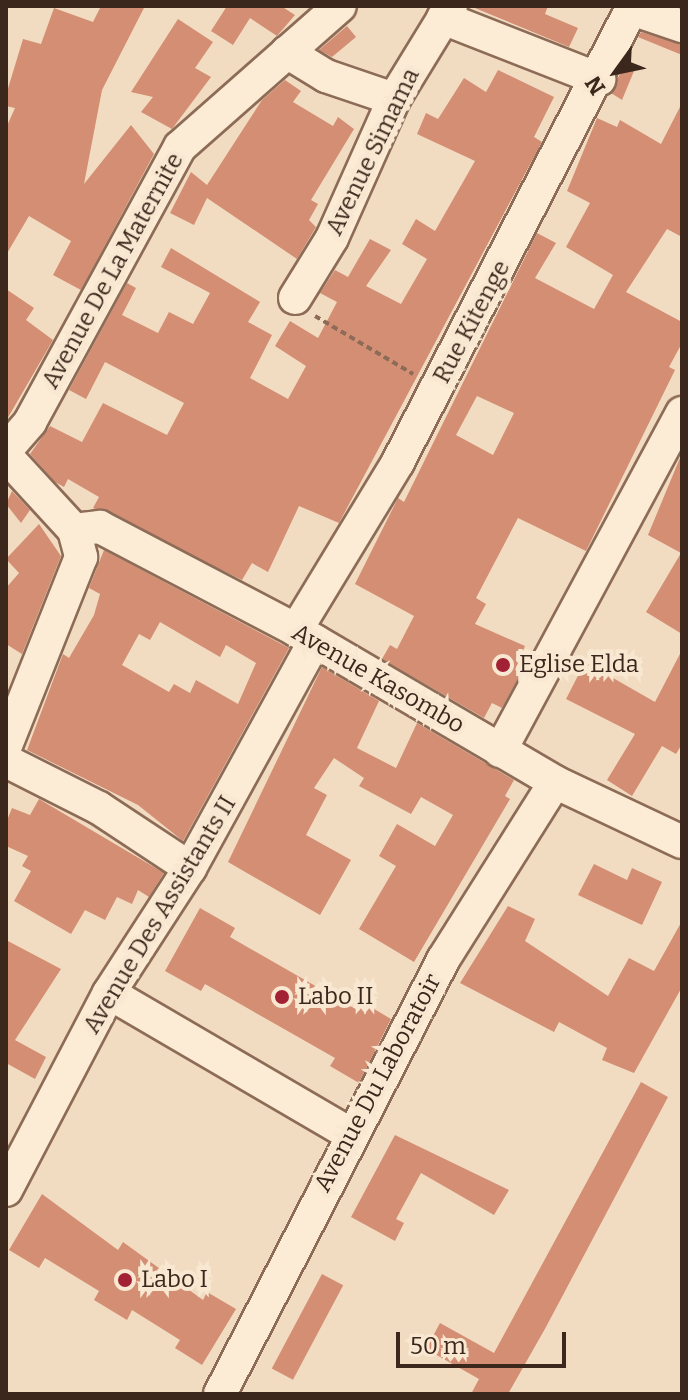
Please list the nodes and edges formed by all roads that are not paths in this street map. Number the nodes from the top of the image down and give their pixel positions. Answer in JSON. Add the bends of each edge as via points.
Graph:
{"nodes":[{"id":1,"x":340,"y":6,"type":"edge"},
{"id":2,"x":633,"y":8,"type":"edge"},
{"id":3,"x":447,"y":12,"type":"edge"},
{"id":4,"x":682,"y":26,"type":"edge"},
{"id":5,"x":287,"y":52,"type":"junction"},
{"id":6,"x":599,"y":79,"type":"junction"},
{"id":7,"x":394,"y":99,"type":"junction"},
{"id":8,"x":295,"y":298,"type":"road end"},
{"id":9,"x":682,"y":413,"type":"edge"},
{"id":10,"x":6,"y":453,"type":"edge"},
{"id":11,"x":74,"y":530,"type":"junction"},
{"id":12,"x":305,"y":635,"type":"junction"},
{"id":13,"x":11,"y":725,"type":"edge"},
{"id":14,"x":500,"y":751,"type":"junction"},
{"id":15,"x":6,"y":761,"type":"edge"},
{"id":16,"x":555,"y":782,"type":"junction"},
{"id":17,"x":682,"y":842,"type":"edge"},
{"id":18,"x":190,"y":868,"type":"junction"},
{"id":19,"x":109,"y":993,"type":"junction"},
{"id":20,"x":349,"y":1133,"type":"junction"},
{"id":21,"x":6,"y":1190,"type":"edge"},
{"id":22,"x":220,"y":1394,"type":"edge"}],
"edges":[{"from":1,"to":5,"type":"street","name":"Avenue De La Maternite"},
{"from":2,"to":4,"type":"street"},
{"from":2,"to":6,"type":"street","name":"Rue Kitenge"},
{"from":3,"to":6,"type":"street"},
{"from":3,"to":7,"type":"street","name":"Avenue Simama"},
{"from":5,"to":7,"type":"street","via":[[326,76]]},
{"from":5,"to":10,"type":"street","name":"Avenue De La Maternite","via":[[180,147],[30,422]]},
{"from":6,"to":12,"type":"street","name":"Rue Kitenge"},
{"from":7,"to":8,"type":"street","name":"Avenue Simama","via":[[332,238]]},
{"from":9,"to":14,"type":"street"},
{"from":10,"to":11,"type":"street","name":"Avenue De La Maternite"},
{"from":11,"to":12,"type":"street","name":"Avenue Kasombo","via":[[100,527]]},
{"from":11,"to":13,"type":"street","via":[[79,577]]},
{"from":12,"to":14,"type":"street","name":"Avenue Kasombo"},
{"from":12,"to":18,"type":"street","name":"Avenue Des Assistants II"},
{"from":14,"to":16,"type":"street","name":"Avenue Kasombo"},
{"from":15,"to":18,"type":"street","via":[[99,808]]},
{"from":16,"to":17,"type":"street","name":"Avenue Kasombo"},
{"from":16,"to":20,"type":"street","name":"Avenue Du Laboratoir","via":[[443,960]]},
{"from":18,"to":19,"type":"street","name":"Avenue Des Assistants II"},
{"from":19,"to":20,"type":"street"},
{"from":19,"to":21,"type":"street","name":"Avenue Des Assistants II"},
{"from":20,"to":22,"type":"street","name":"Avenue Du Laboratoir"}]}
